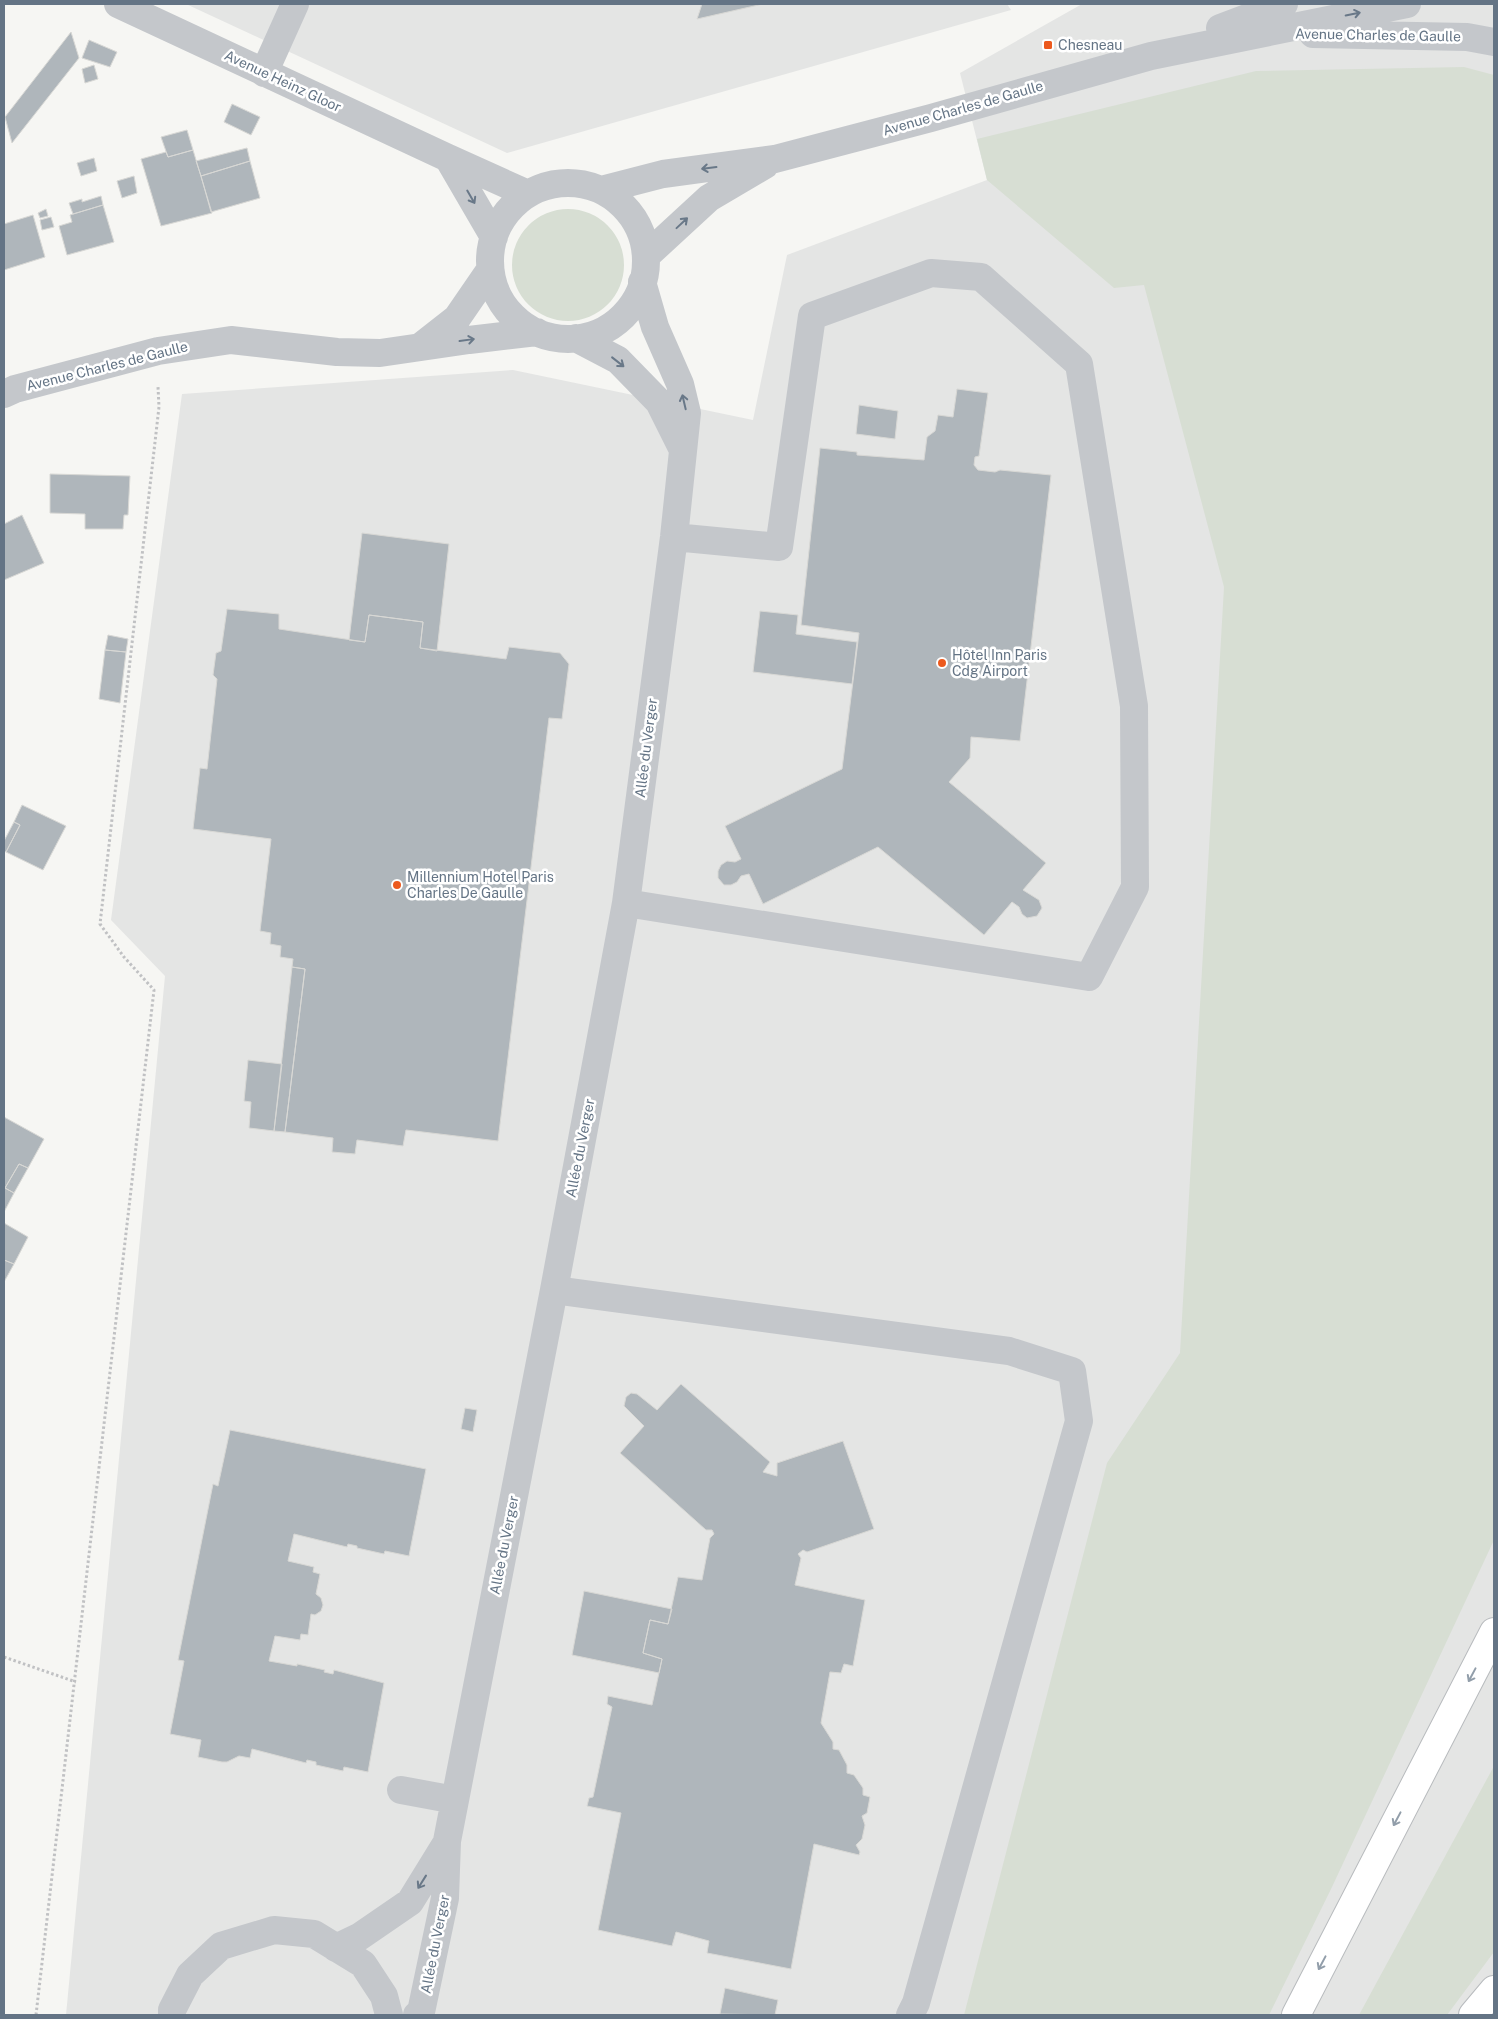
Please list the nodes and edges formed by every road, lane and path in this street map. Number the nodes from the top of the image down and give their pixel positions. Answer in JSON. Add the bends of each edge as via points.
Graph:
{"nodes":[{"id":1,"x":118,"y":4,"type":"edge"},
{"id":2,"x":295,"y":4,"type":"edge"},
{"id":3,"x":1284,"y":4,"type":"edge"},
{"id":4,"x":1407,"y":4,"type":"edge"},
{"id":5,"x":1231,"y":13,"type":"edge"},
{"id":6,"x":1261,"y":33,"type":"junction"},
{"id":7,"x":1494,"y":42,"type":"edge"},
{"id":8,"x":1151,"y":56,"type":"junction"},
{"id":9,"x":264,"y":72,"type":"junction"},
{"id":10,"x":448,"y":158,"type":"junction"},
{"id":11,"x":774,"y":159,"type":"junction"},
{"id":12,"x":600,"y":190,"type":"junction"},
{"id":13,"x":528,"y":194,"type":"junction"},
{"id":14,"x":494,"y":236,"type":"junction"},
{"id":15,"x":644,"y":269,"type":"junction"},
{"id":16,"x":490,"y":270,"type":"junction"},
{"id":17,"x":538,"y":332,"type":"junction"},
{"id":18,"x":576,"y":338,"type":"junction"},
{"id":19,"x":419,"y":348,"type":"junction"},
{"id":20,"x":158,"y":351,"type":"junction"},
{"id":21,"x":4,"y":394,"type":"edge"},
{"id":22,"x":683,"y":450,"type":"junction"},
{"id":23,"x":674,"y":537,"type":"junction"},
{"id":24,"x":626,"y":903,"type":"junction"},
{"id":25,"x":554,"y":1290,"type":"junction"},
{"id":26,"x":1494,"y":1632,"type":"edge"},
{"id":27,"x":4,"y":1657,"type":"edge"},
{"id":28,"x":76,"y":1682,"type":"junction"},
{"id":29,"x":401,"y":1790,"type":"dead end"},
{"id":30,"x":455,"y":1800,"type":"junction"},
{"id":31,"x":448,"y":1841,"type":"junction"},
{"id":32,"x":336,"y":1948,"type":"junction"},
{"id":33,"x":1494,"y":1990,"type":"edge"},
{"id":34,"x":425,"y":2014,"type":"edge"},
{"id":35,"x":36,"y":2015,"type":"edge"},
{"id":36,"x":172,"y":2015,"type":"edge"},
{"id":37,"x":389,"y":2015,"type":"edge"},
{"id":38,"x":910,"y":2015,"type":"edge"},
{"id":39,"x":1296,"y":2015,"type":"edge"},
{"id":40,"x":1473,"y":2015,"type":"edge"}],
"edges":[{"from":1,"to":9,"type":"street","name":"Avenue Heinz Gloor"},
{"from":2,"to":9,"type":"street"},
{"from":3,"to":5,"type":"street","name":"Avenue Charles de Gaulle"},
{"from":6,"to":4,"type":"street","name":"Avenue Charles de Gaulle","one_way":true},
{"from":5,"to":8,"type":"street","name":"Avenue Charles de Gaulle"},
{"from":6,"to":7,"type":"street","name":"Avenue Charles de Gaulle","via":[[1468,37]]},
{"from":6,"to":8,"type":"street","name":"Avenue Charles de Gaulle"},
{"from":8,"to":11,"type":"street","name":"Avenue Charles de Gaulle"},
{"from":9,"to":10,"type":"street","name":"Avenue Heinz Gloor"},
{"from":10,"to":13,"type":"street","name":"Avenue Heinz Gloor"},
{"from":10,"to":14,"type":"street","one_way":true},
{"from":11,"to":12,"type":"street","name":"Avenue Charles de Gaulle","one_way":true,"via":[[663,174]]},
{"from":15,"to":11,"type":"street","name":"Avenue Charles de Gaulle","one_way":true,"via":[[709,198]]},
{"from":12,"to":13,"type":"street","via":[[562,183]]},
{"from":12,"to":15,"type":"street","via":[[632,217],[642,235]]},
{"from":13,"to":14,"type":"street","via":[[509,209]]},
{"from":14,"to":16,"type":"street","via":[[490,248]]},
{"from":15,"to":18,"type":"street","via":[[636,299],[622,317],[601,332]]},
{"from":22,"to":15,"type":"street","name":"Allée du Verger","one_way":true,"via":[[687,414],[680,384],[655,327]]},
{"from":16,"to":17,"type":"street","via":[[496,292],[507,310],[526,327]]},
{"from":16,"to":19,"type":"street","via":[[457,318]]},
{"from":17,"to":18,"type":"street","via":[[550,337]]},
{"from":19,"to":17,"type":"street","name":"Avenue Charles de Gaulle","one_way":true},
{"from":18,"to":22,"type":"street","one_way":true,"via":[[618,360],[659,402]]},
{"from":19,"to":20,"type":"street","name":"Avenue Charles de Gaulle","via":[[380,353],[338,352],[231,340]]},
{"from":20,"to":21,"type":"street","name":"Avenue Charles de Gaulle"},
{"from":20,"to":28,"type":"path","via":[[159,407],[100,924],[154,990]]},
{"from":22,"to":23,"type":"street","name":"Allée du Verger"},
{"from":23,"to":24,"type":"street","name":"Allée du Verger"},
{"from":23,"to":24,"type":"street","via":[[779,547],[812,316],[931,274],[981,277],[1079,364],[1134,706],[1135,887],[1089,977]]},
{"from":24,"to":25,"type":"street","name":"Allée du Verger"},
{"from":25,"to":30,"type":"street","name":"Allée du Verger"},
{"from":25,"to":38,"type":"street","via":[[1009,1351],[1072,1371],[1079,1421]]},
{"from":26,"to":39,"type":"highway","one_way":true},
{"from":27,"to":28,"type":"path"},
{"from":28,"to":35,"type":"path"},
{"from":29,"to":30,"type":"street"},
{"from":30,"to":31,"type":"street","name":"Allée du Verger"},
{"from":31,"to":32,"type":"street","name":"Allée du Verger","one_way":true,"via":[[410,1902],[359,1937]]},
{"from":31,"to":34,"type":"street","name":"Allée du Verger","via":[[445,1898]]},
{"from":32,"to":36,"type":"street","via":[[314,1934],[274,1930],[222,1946],[190,1975]]},
{"from":32,"to":37,"type":"street","via":[[363,1964],[384,1996]]},
{"from":33,"to":40,"type":"highway"}]}
